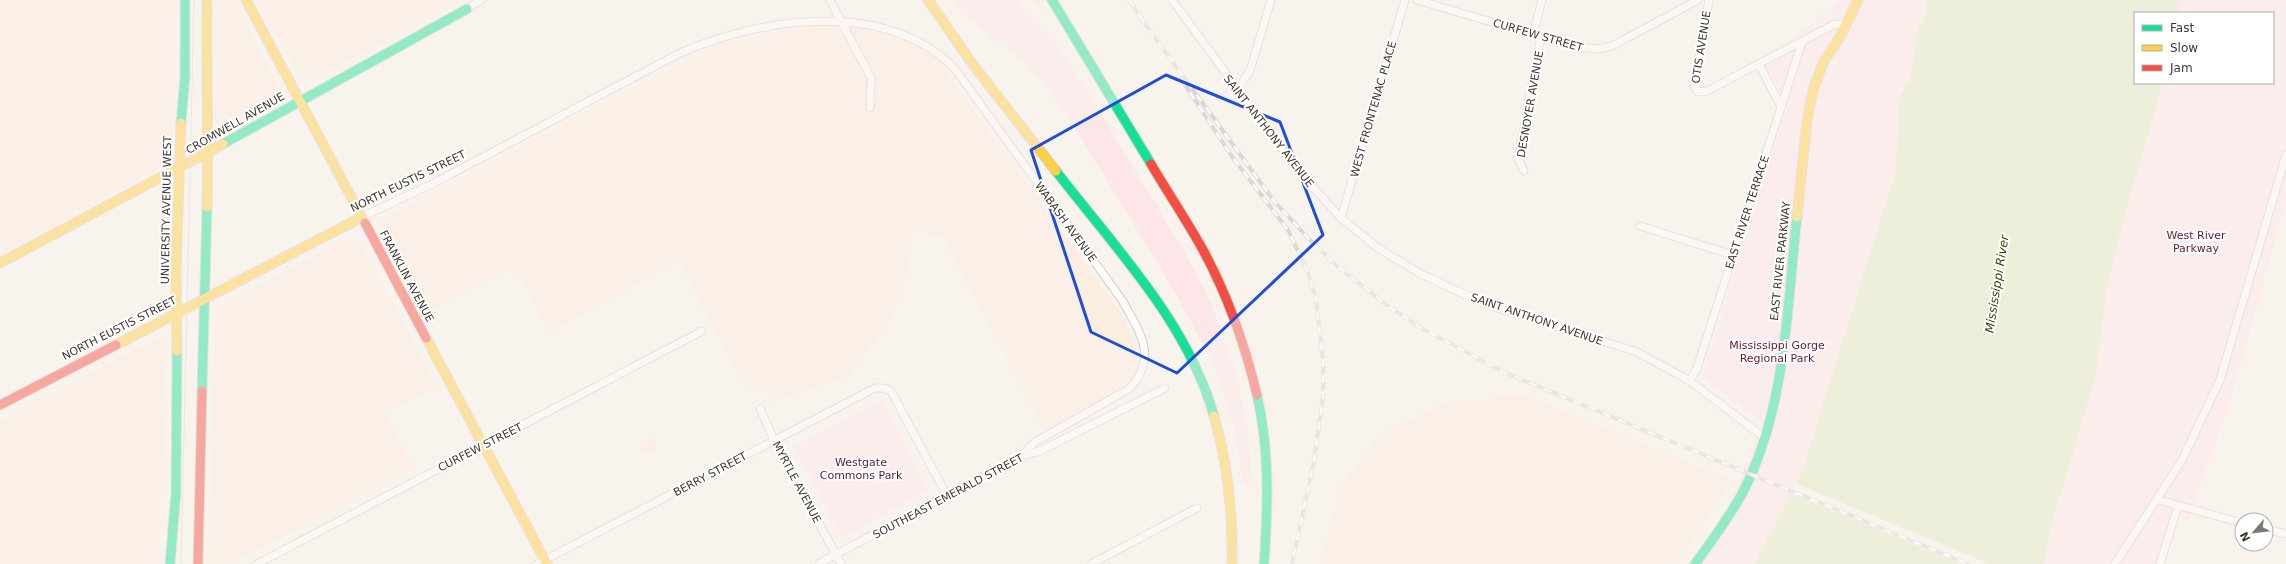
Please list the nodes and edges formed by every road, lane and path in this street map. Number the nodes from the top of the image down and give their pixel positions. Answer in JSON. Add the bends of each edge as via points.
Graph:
{"nodes":[{"id":1,"x":185,"y":0,"type":"edge"},
{"id":2,"x":207,"y":0,"type":"edge"},
{"id":3,"x":246,"y":0,"type":"edge"},
{"id":4,"x":481,"y":0,"type":"edge"},
{"id":5,"x":830,"y":0,"type":"edge"},
{"id":6,"x":928,"y":0,"type":"edge"},
{"id":7,"x":1052,"y":0,"type":"edge"},
{"id":8,"x":1172,"y":0,"type":"edge"},
{"id":9,"x":1271,"y":0,"type":"edge"},
{"id":10,"x":1405,"y":0,"type":"edge"},
{"id":11,"x":1417,"y":0,"type":"edge"},
{"id":12,"x":1542,"y":0,"type":"edge"},
{"id":13,"x":1698,"y":0,"type":"edge"},
{"id":14,"x":1709,"y":0,"type":"edge"},
{"id":15,"x":1858,"y":0,"type":"edge"},
{"id":16,"x":467,"y":9,"type":"joint"},
{"id":17,"x":838,"y":15,"type":"junction"},
{"id":18,"x":870,"y":17,"type":"dead end"},
{"id":19,"x":892,"y":23,"type":"dead end"},
{"id":20,"x":1848,"y":23,"type":"junction"},
{"id":21,"x":1533,"y":34,"type":"junction"},
{"id":22,"x":1541,"y":36,"type":"junction"},
{"id":23,"x":1802,"y":42,"type":"junction"},
{"id":24,"x":1759,"y":64,"type":"junction"},
{"id":25,"x":1238,"y":90,"type":"junction"},
{"id":26,"x":300,"y":100,"type":"junction"},
{"id":27,"x":1780,"y":105,"type":"junction"},
{"id":28,"x":870,"y":108,"type":"dead end"},
{"id":29,"x":208,"y":152,"type":"junction"},
{"id":30,"x":2286,"y":155,"type":"edge"},
{"id":31,"x":179,"y":168,"type":"junction"},
{"id":32,"x":1524,"y":171,"type":"dead end"},
{"id":33,"x":362,"y":217,"type":"junction"},
{"id":34,"x":1341,"y":218,"type":"junction"},
{"id":35,"x":1640,"y":226,"type":"dead end"},
{"id":36,"x":1733,"y":255,"type":"junction"},
{"id":37,"x":0,"y":263,"type":"edge"},
{"id":38,"x":204,"y":299,"type":"junction"},
{"id":39,"x":176,"y":312,"type":"junction"},
{"id":40,"x":702,"y":331,"type":"dead end"},
{"id":41,"x":1690,"y":381,"type":"junction"},
{"id":42,"x":1165,"y":388,"type":"dead end"},
{"id":43,"x":0,"y":405,"type":"edge"},
{"id":44,"x":760,"y":409,"type":"dead end"},
{"id":45,"x":1765,"y":438,"type":"junction"},
{"id":46,"x":774,"y":440,"type":"junction"},
{"id":47,"x":484,"y":445,"type":"junction"},
{"id":48,"x":1021,"y":456,"type":"junction"},
{"id":49,"x":947,"y":496,"type":"junction"},
{"id":50,"x":2158,"y":500,"type":"junction"},
{"id":51,"x":2178,"y":506,"type":"junction"},
{"id":52,"x":1198,"y":508,"type":"dead end"},
{"id":53,"x":2234,"y":521,"type":"edge"},
{"id":54,"x":2274,"y":531,"type":"edge"},
{"id":55,"x":2286,"y":534,"type":"edge"},
{"id":56,"x":836,"y":555,"type":"junction"},
{"id":57,"x":543,"y":563,"type":"edge"},
{"id":58,"x":170,"y":564,"type":"edge"},
{"id":59,"x":198,"y":564,"type":"edge"},
{"id":60,"x":257,"y":564,"type":"edge"},
{"id":61,"x":818,"y":564,"type":"edge"},
{"id":62,"x":841,"y":564,"type":"edge"},
{"id":63,"x":1090,"y":564,"type":"edge"},
{"id":64,"x":1232,"y":564,"type":"edge"},
{"id":65,"x":1264,"y":564,"type":"edge"},
{"id":66,"x":1695,"y":564,"type":"edge"},
{"id":67,"x":2115,"y":564,"type":"edge"},
{"id":68,"x":2160,"y":564,"type":"edge"}],
"edges":[{"from":1,"to":31,"type":"main road","name":"UNIVERSITY AVENUE WEST","via":[[185,77]]},
{"from":2,"to":29,"type":"main road"},
{"from":3,"to":26,"type":"main road","name":"FRANKLIN AVENUE"},
{"from":4,"to":16,"type":"street","name":"CROMWELL AVENUE"},
{"from":5,"to":17,"type":"street"},
{"from":6,"to":64,"type":"main road","via":[[961,49],[1146,285],[1185,346],[1205,390],[1224,454],[1231,513]]},
{"from":7,"to":65,"type":"main road","via":[[1203,250],[1224,291],[1242,336],[1256,385],[1267,450],[1269,504]]},
{"from":8,"to":25,"type":"street","name":"SAINT ANTHONY AVENUE"},
{"from":9,"to":25,"type":"street","via":[[1250,71]]},
{"from":10,"to":34,"type":"street","name":"WEST FRONTENAC PLACE"},
{"from":11,"to":21,"type":"street","name":"CURFEW STREET"},
{"from":12,"to":21,"type":"street","name":"DESNOYER AVENUE"},
{"from":13,"to":22,"type":"street","name":"CURFEW STREET","via":[[1612,46],[1587,49]]},
{"from":14,"to":24,"type":"street","name":"OTIS AVENUE","via":[[1695,74],[1694,86],[1698,92],[1707,91]]},
{"from":15,"to":20,"type":"main road","name":"EAST RIVER PARKWAY"},
{"from":16,"to":26,"type":"main road","name":"CROMWELL AVENUE"},
{"from":17,"to":18,"type":"street"},
{"from":17,"to":28,"type":"street","via":[[872,78]]},
{"from":17,"to":33,"type":"street","name":"NORTH EUSTIS STREET","via":[[798,18],[753,26],[705,42],[434,183]]},
{"from":19,"to":48,"type":"street","name":"WABASH AVENUE","via":[[923,38],[945,56],[1122,300],[1139,330],[1145,351],[1145,363],[1140,377],[1129,389],[1034,442]]},
{"from":20,"to":23,"type":"street","via":[[1834,25]]},
{"from":20,"to":45,"type":"main road","name":"EAST RIVER PARKWAY","via":[[1824,61],[1813,90],[1780,370]]},
{"from":21,"to":22,"type":"street","name":"CURFEW STREET"},
{"from":22,"to":32,"type":"street","name":"DESNOYER AVENUE","via":[[1518,159]]},
{"from":23,"to":24,"type":"street"},
{"from":23,"to":27,"type":"street","name":"EAST RIVER TERRACE"},
{"from":24,"to":27,"type":"street"},
{"from":25,"to":34,"type":"street","name":"SAINT ANTHONY AVENUE","via":[[1299,172]]},
{"from":26,"to":29,"type":"main road","name":"CROMWELL AVENUE"},
{"from":26,"to":33,"type":"main road","name":"FRANKLIN AVENUE"},
{"from":27,"to":36,"type":"street","name":"EAST RIVER TERRACE"},
{"from":29,"to":31,"type":"main road","name":"CROMWELL AVENUE"},
{"from":29,"to":38,"type":"main road"},
{"from":30,"to":50,"type":"street","via":[[2220,380],[2193,440]]},
{"from":31,"to":37,"type":"main road","name":"CROMWELL AVENUE"},
{"from":31,"to":39,"type":"main road","name":"UNIVERSITY AVENUE WEST"},
{"from":33,"to":38,"type":"main road","name":"NORTH EUSTIS STREET"},
{"from":33,"to":47,"type":"main road","name":"FRANKLIN AVENUE"},
{"from":34,"to":41,"type":"street","name":"SAINT ANTHONY AVENUE","via":[[1383,251],[1445,286],[1485,304],[1637,352]]},
{"from":35,"to":36,"type":"street"},
{"from":36,"to":41,"type":"street","name":"EAST RIVER TERRACE","via":[[1697,368]]},
{"from":38,"to":39,"type":"main road","name":"NORTH EUSTIS STREET"},
{"from":38,"to":59,"type":"main road"},
{"from":39,"to":43,"type":"main road","name":"NORTH EUSTIS STREET"},
{"from":39,"to":58,"type":"main road","name":"UNIVERSITY AVENUE WEST","via":[[178,402],[176,485]]},
{"from":40,"to":47,"type":"street","name":"CURFEW STREET"},
{"from":41,"to":45,"type":"street","name":"SAINT ANTHONY AVENUE"},
{"from":42,"to":48,"type":"street","name":"SOUTHEAST EMERALD STREET","via":[[1040,451]]},
{"from":44,"to":46,"type":"street","name":"MYRTLE AVENUE"},
{"from":45,"to":66,"type":"main road","name":"EAST RIVER PARKWAY","via":[[1744,490],[1723,526]]},
{"from":46,"to":49,"type":"street","name":"BERRY STREET","via":[[875,388],[883,388],[891,391]]},
{"from":46,"to":56,"type":"street","name":"MYRTLE AVENUE"},
{"from":46,"to":57,"type":"street","name":"BERRY STREET"},
{"from":47,"to":57,"type":"main road","name":"FRANKLIN AVENUE"},
{"from":47,"to":60,"type":"street","name":"CURFEW STREET"},
{"from":48,"to":49,"type":"street","name":"SOUTHEAST EMERALD STREET"},
{"from":49,"to":56,"type":"street","name":"SOUTHEAST EMERALD STREET"},
{"from":50,"to":51,"type":"street"},
{"from":50,"to":67,"type":"street"},
{"from":51,"to":53,"type":"street"},
{"from":51,"to":68,"type":"street"},
{"from":52,"to":63,"type":"street"},
{"from":54,"to":55,"type":"street"},
{"from":56,"to":61,"type":"street","name":"SOUTHEAST EMERALD STREET"},
{"from":56,"to":62,"type":"street","name":"MYRTLE AVENUE"}]}
